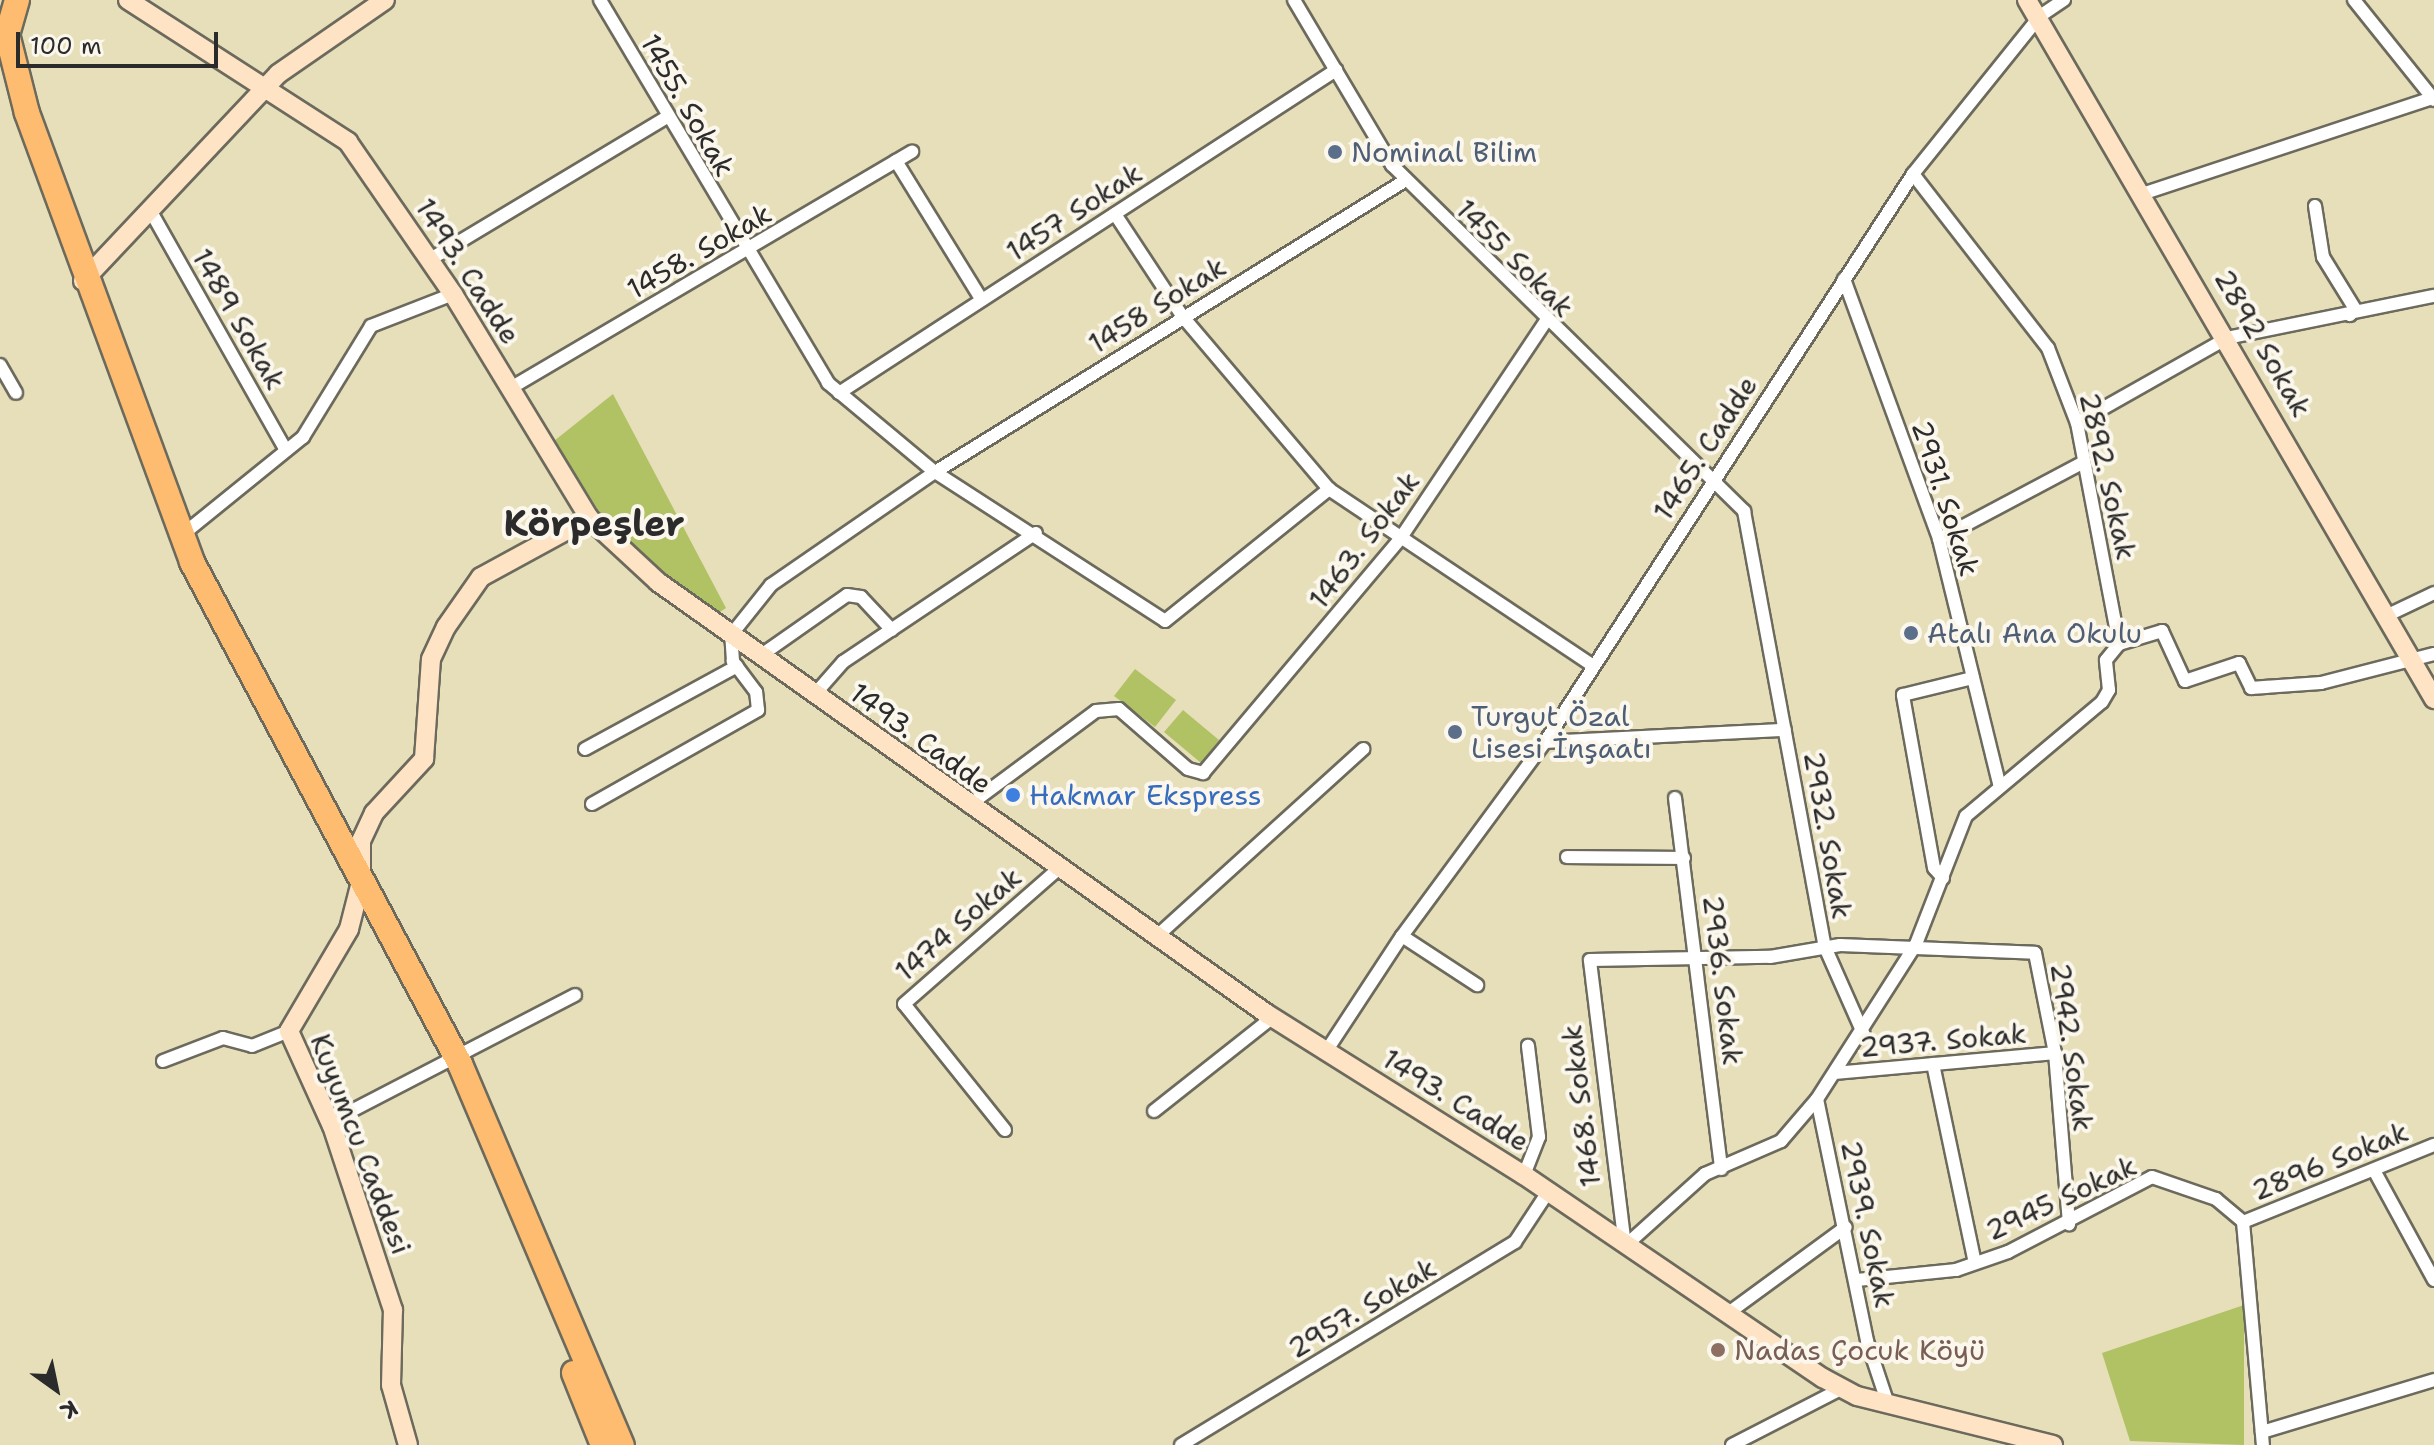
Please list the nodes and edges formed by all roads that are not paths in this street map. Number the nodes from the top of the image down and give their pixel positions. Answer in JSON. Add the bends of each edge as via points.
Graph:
{"nodes":[{"id":1,"x":17,"y":0,"type":"edge"},
{"id":2,"x":128,"y":0,"type":"edge"},
{"id":3,"x":385,"y":0,"type":"edge"},
{"id":4,"x":600,"y":0,"type":"edge"},
{"id":5,"x":1294,"y":0,"type":"edge"},
{"id":6,"x":2027,"y":0,"type":"edge"},
{"id":7,"x":2064,"y":0,"type":"edge"},
{"id":8,"x":2354,"y":0,"type":"edge"},
{"id":9,"x":2040,"y":16,"type":"junction"},
{"id":10,"x":0,"y":50,"type":"edge"},
{"id":11,"x":1336,"y":70,"type":"junction"},
{"id":12,"x":265,"y":89,"type":"junction"},
{"id":13,"x":2433,"y":99,"type":"edge"},
{"id":14,"x":667,"y":117,"type":"junction"},
{"id":15,"x":912,"y":152,"type":"dead end"},
{"id":16,"x":896,"y":161,"type":"junction"},
{"id":17,"x":1913,"y":174,"type":"junction"},
{"id":18,"x":1406,"y":180,"type":"junction"},
{"id":19,"x":2145,"y":193,"type":"junction"},
{"id":20,"x":2315,"y":206,"type":"dead end"},
{"id":21,"x":150,"y":210,"type":"junction"},
{"id":22,"x":1115,"y":214,"type":"junction"},
{"id":23,"x":745,"y":253,"type":"junction"},
{"id":24,"x":429,"y":260,"type":"junction"},
{"id":25,"x":1844,"y":279,"type":"junction"},
{"id":26,"x":83,"y":281,"type":"junction"},
{"id":27,"x":453,"y":294,"type":"junction"},
{"id":28,"x":2434,"y":296,"type":"edge"},
{"id":29,"x":982,"y":300,"type":"junction"},
{"id":30,"x":2350,"y":315,"type":"junction"},
{"id":31,"x":1183,"y":317,"type":"junction"},
{"id":32,"x":1545,"y":322,"type":"junction"},
{"id":33,"x":2227,"y":338,"type":"junction"},
{"id":34,"x":0,"y":365,"type":"edge"},
{"id":35,"x":509,"y":389,"type":"junction"},
{"id":36,"x":16,"y":393,"type":"dead end"},
{"id":37,"x":839,"y":393,"type":"junction"},
{"id":38,"x":2077,"y":423,"type":"junction"},
{"id":39,"x":286,"y":450,"type":"junction"},
{"id":40,"x":2084,"y":462,"type":"junction"},
{"id":41,"x":935,"y":472,"type":"junction"},
{"id":42,"x":1710,"y":485,"type":"junction"},
{"id":43,"x":1329,"y":489,"type":"junction"},
{"id":44,"x":589,"y":518,"type":"junction"},
{"id":45,"x":1036,"y":533,"type":"junction"},
{"id":46,"x":182,"y":535,"type":"junction"},
{"id":47,"x":1400,"y":539,"type":"junction"},
{"id":48,"x":1939,"y":539,"type":"junction"},
{"id":49,"x":2434,"y":593,"type":"edge"},
{"id":50,"x":2390,"y":614,"type":"junction"},
{"id":51,"x":892,"y":630,"type":"junction"},
{"id":52,"x":731,"y":635,"type":"junction"},
{"id":53,"x":1772,"y":636,"type":"joint"},
{"id":54,"x":2119,"y":644,"type":"junction"},
{"id":55,"x":2434,"y":654,"type":"edge"},
{"id":56,"x":760,"y":656,"type":"junction"},
{"id":57,"x":2415,"y":663,"type":"junction"},
{"id":58,"x":737,"y":666,"type":"junction"},
{"id":59,"x":1593,"y":666,"type":"junction"},
{"id":60,"x":1973,"y":678,"type":"junction"},
{"id":61,"x":814,"y":695,"type":"junction"},
{"id":62,"x":2434,"y":699,"type":"edge"},
{"id":63,"x":1785,"y":730,"type":"junction"},
{"id":64,"x":1545,"y":742,"type":"junction"},
{"id":65,"x":585,"y":749,"type":"dead end"},
{"id":66,"x":1363,"y":749,"type":"dead end"},
{"id":67,"x":1999,"y":783,"type":"junction"},
{"id":68,"x":1675,"y":798,"type":"dead end"},
{"id":69,"x":592,"y":804,"type":"dead end"},
{"id":70,"x":968,"y":806,"type":"junction"},
{"id":71,"x":1567,"y":857,"type":"dead end"},
{"id":72,"x":1684,"y":858,"type":"junction"},
{"id":73,"x":1058,"y":869,"type":"junction"},
{"id":74,"x":1943,"y":878,"type":"junction"},
{"id":75,"x":360,"y":891,"type":"junction"},
{"id":76,"x":1402,"y":936,"type":"junction"},
{"id":77,"x":1156,"y":937,"type":"junction"},
{"id":78,"x":1825,"y":947,"type":"junction"},
{"id":79,"x":1909,"y":953,"type":"junction"},
{"id":80,"x":1695,"y":955,"type":"junction"},
{"id":81,"x":1477,"y":985,"type":"dead end"},
{"id":82,"x":575,"y":995,"type":"dead end"},
{"id":83,"x":1273,"y":1017,"type":"junction"},
{"id":84,"x":289,"y":1031,"type":"junction"},
{"id":85,"x":1864,"y":1035,"type":"junction"},
{"id":86,"x":1528,"y":1046,"type":"dead end"},
{"id":87,"x":1325,"y":1053,"type":"junction"},
{"id":88,"x":2055,"y":1053,"type":"junction"},
{"id":89,"x":452,"y":1060,"type":"junction"},
{"id":90,"x":163,"y":1061,"type":"dead end"},
{"id":91,"x":1933,"y":1064,"type":"junction"},
{"id":92,"x":1835,"y":1073,"type":"junction"},
{"id":93,"x":1817,"y":1099,"type":"junction"},
{"id":94,"x":1154,"y":1111,"type":"dead end"},
{"id":95,"x":330,"y":1122,"type":"junction"},
{"id":96,"x":1005,"y":1130,"type":"dead end"},
{"id":97,"x":2434,"y":1145,"type":"edge"},
{"id":98,"x":1721,"y":1169,"type":"junction"},
{"id":99,"x":2375,"y":1172,"type":"junction"},
{"id":100,"x":1524,"y":1175,"type":"junction"},
{"id":101,"x":1548,"y":1192,"type":"junction"},
{"id":102,"x":2243,"y":1222,"type":"junction"},
{"id":103,"x":2069,"y":1224,"type":"junction"},
{"id":104,"x":1846,"y":1227,"type":"junction"},
{"id":105,"x":1625,"y":1246,"type":"junction"},
{"id":106,"x":1975,"y":1263,"type":"junction"},
{"id":107,"x":1857,"y":1280,"type":"junction"},
{"id":108,"x":2434,"y":1280,"type":"edge"},
{"id":109,"x":1727,"y":1314,"type":"junction"},
{"id":110,"x":2434,"y":1380,"type":"edge"},
{"id":111,"x":1841,"y":1389,"type":"junction"},
{"id":112,"x":1888,"y":1404,"type":"junction"},
{"id":113,"x":2262,"y":1438,"type":"edge"},
{"id":114,"x":1999,"y":1439,"type":"edge"},
{"id":115,"x":408,"y":1445,"type":"edge"},
{"id":116,"x":603,"y":1445,"type":"edge"},
{"id":117,"x":622,"y":1445,"type":"edge"},
{"id":118,"x":1181,"y":1445,"type":"edge"},
{"id":119,"x":1732,"y":1445,"type":"edge"},
{"id":120,"x":2053,"y":1445,"type":"edge"}],
"edges":[{"from":1,"to":26,"type":"highway","via":[[7,24],[10,55]]},
{"from":2,"to":12,"type":"street","name":"1493. Cadde"},
{"from":3,"to":12,"type":"street"},
{"from":4,"to":14,"type":"street","name":"1455. Sokak"},
{"from":5,"to":11,"type":"street","name":"1455 Sokak"},
{"from":6,"to":9,"type":"street","name":"2892 Sokak"},
{"from":7,"to":9,"type":"street","name":"1465. Cadde"},
{"from":8,"to":13,"type":"street"},
{"from":9,"to":17,"type":"street","name":"1465. Cadde"},
{"from":9,"to":19,"type":"street","name":"2892 Sokak"},
{"from":10,"to":75,"type":"highway","via":[[15,116],[183,569]]},
{"from":11,"to":18,"type":"street","name":"1455 Sokak"},
{"from":11,"to":22,"type":"street","name":"1457 Sokak"},
{"from":12,"to":21,"type":"street"},
{"from":12,"to":24,"type":"street","name":"1493. Cadde","via":[[348,142]]},
{"from":13,"to":19,"type":"street"},
{"from":14,"to":23,"type":"street","name":"1455. Sokak"},
{"from":14,"to":24,"type":"street"},
{"from":15,"to":16,"type":"street","name":"1458. Sokak"},
{"from":16,"to":23,"type":"street","name":"1458. Sokak"},
{"from":16,"to":29,"type":"street"},
{"from":17,"to":25,"type":"street","name":"1465. Cadde"},
{"from":17,"to":38,"type":"street","name":"2892. Sokak","via":[[2048,348]]},
{"from":18,"to":31,"type":"street","name":"1458 Sokak"},
{"from":18,"to":32,"type":"street","name":"1455 Sokak"},
{"from":19,"to":33,"type":"street","name":"2892 Sokak"},
{"from":20,"to":30,"type":"street","via":[[2323,257],[2355,309]]},
{"from":21,"to":26,"type":"street"},
{"from":21,"to":39,"type":"street","name":"1489 Sokak"},
{"from":22,"to":29,"type":"street","name":"1457 Sokak"},
{"from":22,"to":31,"type":"street"},
{"from":23,"to":35,"type":"street","name":"1458. Sokak"},
{"from":23,"to":37,"type":"street","name":"1455. Sokak"},
{"from":24,"to":27,"type":"street","name":"1493. Cadde"},
{"from":25,"to":42,"type":"street","name":"1465. Cadde"},
{"from":25,"to":48,"type":"street","name":"2931. Sokak"},
{"from":26,"to":46,"type":"highway"},
{"from":27,"to":35,"type":"street","name":"1493. Cadde"},
{"from":27,"to":39,"type":"street","via":[[371,326],[303,437]]},
{"from":28,"to":30,"type":"street"},
{"from":29,"to":37,"type":"street","name":"1457 Sokak"},
{"from":30,"to":33,"type":"street"},
{"from":31,"to":41,"type":"street","name":"1458 Sokak"},
{"from":31,"to":43,"type":"street"},
{"from":32,"to":42,"type":"street","name":"1455 Sokak"},
{"from":32,"to":47,"type":"street","name":"1463. Sokak"},
{"from":33,"to":38,"type":"street"},
{"from":33,"to":50,"type":"street","name":"2892 Sokak"},
{"from":34,"to":36,"type":"street"},
{"from":35,"to":44,"type":"street","name":"1493. Cadde"},
{"from":37,"to":41,"type":"street","name":"1455. Sokak"},
{"from":38,"to":40,"type":"street","name":"2892. Sokak"},
{"from":39,"to":46,"type":"street"},
{"from":40,"to":48,"type":"street"},
{"from":40,"to":54,"type":"street","name":"2892. Sokak"},
{"from":41,"to":45,"type":"street","name":"1455. Sokak"},
{"from":41,"to":52,"type":"street","name":"1458 Sokak","via":[[771,585]]},
{"from":42,"to":53,"type":"street","name":"1455 Sokak","via":[[1744,511]]},
{"from":42,"to":59,"type":"street","name":"1465. Cadde"},
{"from":43,"to":45,"type":"street","name":"1455. Sokak","via":[[1165,621]]},
{"from":43,"to":47,"type":"street"},
{"from":44,"to":52,"type":"street","name":"1493. Cadde"},
{"from":44,"to":75,"type":"street","name":"Kuyumcu Caddesi","via":[[481,577],[446,627],[431,659],[424,759],[374,813],[361,841]]},
{"from":45,"to":51,"type":"street"},
{"from":46,"to":75,"type":"highway"},
{"from":47,"to":59,"type":"street"},
{"from":47,"to":70,"type":"street","name":"1463. Sokak","via":[[1203,773],[1188,769],[1119,709],[1096,711]]},
{"from":48,"to":60,"type":"street","name":"2931. Sokak"},
{"from":49,"to":50,"type":"street"},
{"from":50,"to":57,"type":"street","name":"2892 Sokak"},
{"from":51,"to":56,"type":"street","via":[[861,597],[847,595]]},
{"from":51,"to":61,"type":"street","via":[[843,662]]},
{"from":52,"to":56,"type":"street","name":"1493. Cadde"},
{"from":52,"to":58,"type":"street"},
{"from":53,"to":63,"type":"street","name":"2932. Sokak"},
{"from":54,"to":57,"type":"street","via":[[2162,631],[2185,681],[2239,663],[2251,688],[2321,683]]},
{"from":54,"to":67,"type":"street","via":[[2106,660],[2109,690],[2102,702]]},
{"from":55,"to":57,"type":"street"},
{"from":56,"to":61,"type":"street","name":"1493. Cadde"},
{"from":57,"to":62,"type":"street","name":"2892 Sokak"},
{"from":58,"to":65,"type":"street"},
{"from":58,"to":69,"type":"street","via":[[756,692],[758,710]]},
{"from":59,"to":64,"type":"street","name":"1465. Cadde"},
{"from":60,"to":67,"type":"street","name":"2931. Sokak"},
{"from":60,"to":74,"type":"street","via":[[1903,695],[1934,868]]},
{"from":61,"to":70,"type":"street","name":"1493. Cadde"},
{"from":63,"to":64,"type":"street"},
{"from":63,"to":78,"type":"street","name":"2932. Sokak"},
{"from":64,"to":76,"type":"street","name":"1465. Cadde"},
{"from":66,"to":77,"type":"street"},
{"from":67,"to":74,"type":"street","via":[[1966,816]]},
{"from":68,"to":72,"type":"street","name":"2936. Sokak"},
{"from":70,"to":73,"type":"street","name":"1493. Cadde"},
{"from":71,"to":72,"type":"street"},
{"from":72,"to":80,"type":"street","name":"2936. Sokak"},
{"from":73,"to":77,"type":"street","name":"1493. Cadde"},
{"from":73,"to":96,"type":"street","name":"1474 Sokak","via":[[904,1004]]},
{"from":74,"to":79,"type":"street"},
{"from":75,"to":84,"type":"street","name":"Kuyumcu Caddesi"},
{"from":75,"to":89,"type":"highway"},
{"from":76,"to":81,"type":"street"},
{"from":76,"to":87,"type":"street","name":"1465. Cadde"},
{"from":77,"to":83,"type":"street","name":"1493. Cadde"},
{"from":78,"to":79,"type":"street"},
{"from":78,"to":80,"type":"street","via":[[1770,957]]},
{"from":78,"to":85,"type":"street","name":"2932. Sokak"},
{"from":79,"to":85,"type":"street"},
{"from":79,"to":88,"type":"street","name":"2942. Sokak","via":[[2035,953]]},
{"from":80,"to":98,"type":"street","name":"2936. Sokak"},
{"from":80,"to":105,"type":"street","name":"1468. Sokak","via":[[1590,960]]},
{"from":82,"to":89,"type":"street"},
{"from":83,"to":87,"type":"street","name":"1493. Cadde"},
{"from":83,"to":94,"type":"street"},
{"from":84,"to":90,"type":"street","via":[[252,1046],[223,1038]]},
{"from":84,"to":95,"type":"street","name":"Kuyumcu Caddesi"},
{"from":85,"to":92,"type":"street"},
{"from":86,"to":100,"type":"street","via":[[1539,1137]]},
{"from":87,"to":100,"type":"street","name":"1493. Cadde"},
{"from":88,"to":91,"type":"street","name":"2937. Sokak"},
{"from":88,"to":103,"type":"street","name":"2942. Sokak"},
{"from":89,"to":95,"type":"street"},
{"from":89,"to":116,"type":"highway"},
{"from":89,"to":117,"type":"highway"},
{"from":91,"to":92,"type":"street","name":"2937. Sokak"},
{"from":91,"to":106,"type":"street"},
{"from":92,"to":93,"type":"street"},
{"from":93,"to":98,"type":"street","via":[[1781,1141]]},
{"from":93,"to":104,"type":"street","name":"2939. Sokak"},
{"from":95,"to":115,"type":"street","name":"Kuyumcu Caddesi","via":[[393,1310],[391,1385]]},
{"from":97,"to":99,"type":"street","name":"2896 Sokak"},
{"from":98,"to":105,"type":"street"},
{"from":99,"to":102,"type":"street","name":"2896 Sokak"},
{"from":99,"to":108,"type":"street"},
{"from":100,"to":101,"type":"street","name":"1493. Cadde"},
{"from":101,"to":105,"type":"street","name":"1493. Cadde"},
{"from":101,"to":118,"type":"street","name":"2957. Sokak","via":[[1515,1242]]},
{"from":102,"to":103,"type":"street","name":"2945 Sokak","via":[[2216,1199],[2152,1177]]},
{"from":102,"to":113,"type":"street"},
{"from":103,"to":106,"type":"street","name":"2945 Sokak"},
{"from":104,"to":107,"type":"street","name":"2939. Sokak"},
{"from":104,"to":109,"type":"street"},
{"from":105,"to":109,"type":"street","name":"1493. Cadde"},
{"from":106,"to":107,"type":"street","name":"2945 Sokak"},
{"from":107,"to":112,"type":"street","name":"2939. Sokak"},
{"from":109,"to":111,"type":"street","name":"1493. Cadde"},
{"from":110,"to":113,"type":"street"},
{"from":111,"to":112,"type":"street","name":"1493. Cadde"},
{"from":111,"to":119,"type":"street"},
{"from":112,"to":114,"type":"street","name":"1493. Cadde"},
{"from":114,"to":120,"type":"street","name":"1493. Cadde"}]}
